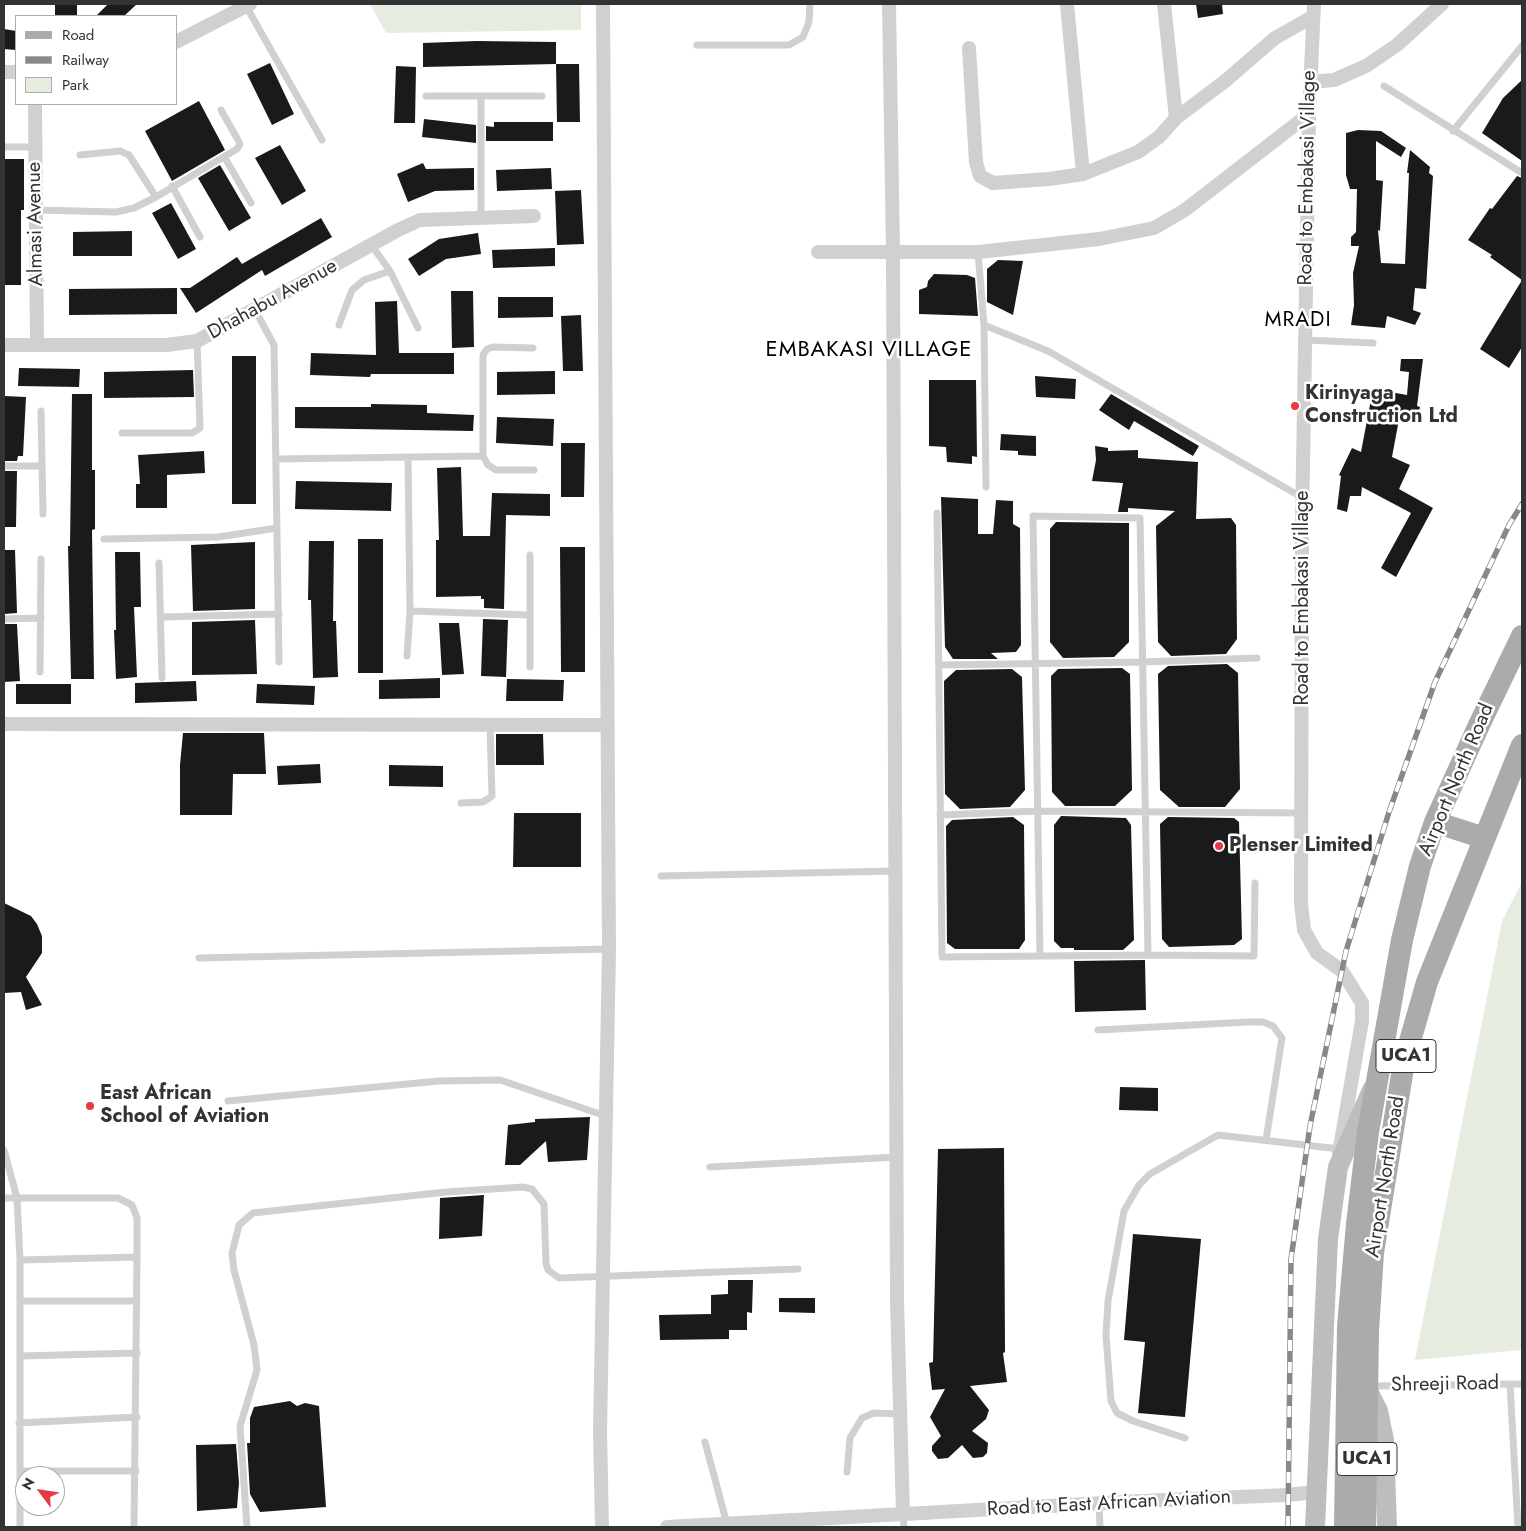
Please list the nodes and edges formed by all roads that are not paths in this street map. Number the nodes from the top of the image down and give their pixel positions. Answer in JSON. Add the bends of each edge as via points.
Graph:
{"nodes":[{"id":1,"x":603,"y":4,"type":"edge"},
{"id":2,"x":810,"y":4,"type":"edge"},
{"id":3,"x":888,"y":4,"type":"edge"},
{"id":4,"x":1067,"y":4,"type":"edge"},
{"id":5,"x":1164,"y":4,"type":"edge"},
{"id":6,"x":1442,"y":4,"type":"edge"},
{"id":7,"x":248,"y":5,"type":"edge"},
{"id":8,"x":1313,"y":10,"type":"edge"},
{"id":9,"x":178,"y":41,"type":"edge"},
{"id":10,"x":698,"y":45,"type":"dead end"},
{"id":11,"x":1522,"y":46,"type":"edge"},
{"id":12,"x":969,"y":48,"type":"dead end"},
{"id":13,"x":1310,"y":82,"type":"junction"},
{"id":14,"x":1384,"y":86,"type":"dead end"},
{"id":15,"x":426,"y":96,"type":"dead end"},
{"id":16,"x":542,"y":96,"type":"dead end"},
{"id":17,"x":480,"y":97,"type":"junction"},
{"id":18,"x":35,"y":105,"type":"edge"},
{"id":19,"x":221,"y":110,"type":"dead end"},
{"id":20,"x":1309,"y":114,"type":"junction"},
{"id":21,"x":1176,"y":118,"type":"junction"},
{"id":22,"x":1453,"y":131,"type":"junction"},
{"id":23,"x":322,"y":140,"type":"dead end"},
{"id":24,"x":4,"y":147,"type":"edge"},
{"id":25,"x":35,"y":147,"type":"junction"},
{"id":26,"x":80,"y":155,"type":"dead end"},
{"id":27,"x":225,"y":158,"type":"junction"},
{"id":28,"x":1083,"y":174,"type":"junction"},
{"id":29,"x":1522,"y":174,"type":"edge"},
{"id":30,"x":172,"y":186,"type":"junction"},
{"id":31,"x":156,"y":197,"type":"junction"},
{"id":32,"x":251,"y":203,"type":"dead end"},
{"id":33,"x":36,"y":210,"type":"junction"},
{"id":34,"x":534,"y":216,"type":"dead end"},
{"id":35,"x":481,"y":217,"type":"junction"},
{"id":36,"x":200,"y":237,"type":"dead end"},
{"id":37,"x":372,"y":246,"type":"junction"},
{"id":38,"x":818,"y":252,"type":"dead end"},
{"id":39,"x":893,"y":252,"type":"junction"},
{"id":40,"x":978,"y":252,"type":"junction"},
{"id":41,"x":390,"y":271,"type":"junction"},
{"id":42,"x":255,"y":310,"type":"junction"},
{"id":43,"x":339,"y":325,"type":"dead end"},
{"id":44,"x":984,"y":325,"type":"junction"},
{"id":45,"x":418,"y":328,"type":"dead end"},
{"id":46,"x":197,"y":340,"type":"junction"},
{"id":47,"x":1305,"y":340,"type":"junction"},
{"id":48,"x":1373,"y":342,"type":"dead end"},
{"id":49,"x":37,"y":344,"type":"junction"},
{"id":50,"x":4,"y":345,"type":"edge"},
{"id":51,"x":533,"y":348,"type":"dead end"},
{"id":52,"x":41,"y":411,"type":"dead end"},
{"id":53,"x":122,"y":433,"type":"dead end"},
{"id":54,"x":483,"y":456,"type":"junction"},
{"id":55,"x":408,"y":457,"type":"junction"},
{"id":56,"x":277,"y":459,"type":"junction"},
{"id":57,"x":4,"y":466,"type":"edge"},
{"id":58,"x":42,"y":466,"type":"junction"},
{"id":59,"x":534,"y":470,"type":"dead end"},
{"id":60,"x":986,"y":487,"type":"dead end"},
{"id":61,"x":1303,"y":498,"type":"junction"},
{"id":62,"x":937,"y":513,"type":"dead end"},
{"id":63,"x":42,"y":514,"type":"dead end"},
{"id":64,"x":278,"y":528,"type":"junction"},
{"id":65,"x":104,"y":539,"type":"dead end"},
{"id":66,"x":530,"y":555,"type":"dead end"},
{"id":67,"x":41,"y":559,"type":"dead end"},
{"id":68,"x":159,"y":563,"type":"dead end"},
{"id":69,"x":410,"y":612,"type":"junction"},
{"id":70,"x":279,"y":614,"type":"junction"},
{"id":71,"x":530,"y":615,"type":"junction"},
{"id":72,"x":162,"y":617,"type":"junction"},
{"id":73,"x":41,"y":618,"type":"junction"},
{"id":74,"x":4,"y":619,"type":"edge"},
{"id":75,"x":1522,"y":636,"type":"edge"},
{"id":76,"x":407,"y":656,"type":"dead end"},
{"id":77,"x":1258,"y":658,"type":"dead end"},
{"id":78,"x":279,"y":662,"type":"dead end"},
{"id":79,"x":1142,"y":662,"type":"junction"},
{"id":80,"x":1035,"y":664,"type":"junction"},
{"id":81,"x":940,"y":665,"type":"junction"},
{"id":82,"x":530,"y":667,"type":"dead end"},
{"id":83,"x":40,"y":672,"type":"dead end"},
{"id":84,"x":162,"y":678,"type":"dead end"},
{"id":85,"x":4,"y":724,"type":"edge"},
{"id":86,"x":490,"y":725,"type":"junction"},
{"id":87,"x":607,"y":725,"type":"junction"},
{"id":88,"x":1522,"y":745,"type":"edge"},
{"id":89,"x":461,"y":803,"type":"dead end"},
{"id":90,"x":1038,"y":811,"type":"junction"},
{"id":91,"x":1144,"y":811,"type":"junction"},
{"id":92,"x":1302,"y":813,"type":"junction"},
{"id":93,"x":940,"y":815,"type":"junction"},
{"id":94,"x":1435,"y":822,"type":"junction"},
{"id":95,"x":1484,"y":838,"type":"junction"},
{"id":96,"x":896,"y":870,"type":"junction"},
{"id":97,"x":661,"y":876,"type":"dead end"},
{"id":98,"x":1255,"y":883,"type":"dead end"},
{"id":99,"x":609,"y":949,"type":"junction"},
{"id":100,"x":1148,"y":955,"type":"junction"},
{"id":101,"x":1040,"y":956,"type":"junction"},
{"id":102,"x":199,"y":958,"type":"dead end"},
{"id":103,"x":1098,"y":1030,"type":"dead end"},
{"id":104,"x":1378,"y":1077,"type":"junction"},
{"id":105,"x":228,"y":1101,"type":"dead end"},
{"id":106,"x":606,"y":1116,"type":"junction"},
{"id":107,"x":1266,"y":1140,"type":"junction"},
{"id":108,"x":4,"y":1150,"type":"edge"},
{"id":109,"x":898,"y":1157,"type":"junction"},
{"id":110,"x":1339,"y":1158,"type":"junction"},
{"id":111,"x":710,"y":1167,"type":"dead end"},
{"id":112,"x":4,"y":1198,"type":"edge"},
{"id":113,"x":17,"y":1198,"type":"junction"},
{"id":114,"x":137,"y":1257,"type":"junction"},
{"id":115,"x":20,"y":1260,"type":"junction"},
{"id":116,"x":798,"y":1269,"type":"dead end"},
{"id":117,"x":603,"y":1276,"type":"junction"},
{"id":118,"x":20,"y":1301,"type":"junction"},
{"id":119,"x":137,"y":1301,"type":"junction"},
{"id":120,"x":137,"y":1353,"type":"junction"},
{"id":121,"x":20,"y":1356,"type":"junction"},
{"id":122,"x":1510,"y":1384,"type":"junction"},
{"id":123,"x":1522,"y":1384,"type":"edge"},
{"id":124,"x":1368,"y":1388,"type":"junction"},
{"id":125,"x":900,"y":1414,"type":"junction"},
{"id":126,"x":136,"y":1417,"type":"junction"},
{"id":127,"x":20,"y":1423,"type":"junction"},
{"id":128,"x":1185,"y":1438,"type":"dead end"},
{"id":129,"x":705,"y":1442,"type":"dead end"},
{"id":130,"x":20,"y":1466,"type":"edge"},
{"id":131,"x":65,"y":1471,"type":"edge"},
{"id":132,"x":136,"y":1471,"type":"junction"},
{"id":133,"x":847,"y":1472,"type":"dead end"},
{"id":134,"x":1315,"y":1492,"type":"junction"},
{"id":135,"x":1099,"y":1504,"type":"junction"},
{"id":136,"x":903,"y":1520,"type":"edge"},
{"id":137,"x":727,"y":1524,"type":"junction"},
{"id":138,"x":134,"y":1527,"type":"edge"},
{"id":139,"x":247,"y":1527,"type":"edge"},
{"id":140,"x":602,"y":1527,"type":"edge"},
{"id":141,"x":667,"y":1527,"type":"edge"},
{"id":142,"x":677,"y":1527,"type":"edge"},
{"id":143,"x":1100,"y":1527,"type":"edge"},
{"id":144,"x":1315,"y":1527,"type":"edge"},
{"id":145,"x":1345,"y":1527,"type":"edge"},
{"id":146,"x":1365,"y":1527,"type":"edge"},
{"id":147,"x":1387,"y":1527,"type":"edge"},
{"id":148,"x":1518,"y":1527,"type":"edge"}],
"edges":[{"from":1,"to":87,"type":"street"},
{"from":2,"to":10,"type":"lane","via":[[809,22],[803,37],[789,45]]},
{"from":3,"to":39,"type":"street"},
{"from":4,"to":28,"type":"street"},
{"from":5,"to":21,"type":"street"},
{"from":6,"to":13,"type":"street","via":[[1397,45],[1366,66],[1334,80]]},
{"from":7,"to":9,"type":"street"},
{"from":7,"to":23,"type":"lane"},
{"from":8,"to":13,"type":"street","name":"Road to Embakasi Village"},
{"from":8,"to":21,"type":"street"},
{"from":11,"to":22,"type":"lane"},
{"from":12,"to":28,"type":"street","via":[[976,162],[980,176],[993,183]]},
{"from":13,"to":20,"type":"street","name":"Road to Embakasi Village"},
{"from":14,"to":22,"type":"lane"},
{"from":15,"to":17,"type":"lane"},
{"from":16,"to":17,"type":"lane"},
{"from":17,"to":35,"type":"lane"},
{"from":18,"to":25,"type":"street","name":"Almasi Avenue"},
{"from":19,"to":27,"type":"lane","via":[[240,144]]},
{"from":20,"to":40,"type":"street","via":[[1185,210],[1154,228],[1099,239]]},
{"from":20,"to":47,"type":"street","name":"Road to Embakasi Village"},
{"from":21,"to":28,"type":"street","via":[[1138,152]]},
{"from":22,"to":29,"type":"lane"},
{"from":24,"to":25,"type":"lane"},
{"from":25,"to":33,"type":"street","name":"Almasi Avenue"},
{"from":26,"to":31,"type":"lane","via":[[120,152],[129,155]]},
{"from":27,"to":30,"type":"lane"},
{"from":27,"to":32,"type":"lane"},
{"from":30,"to":31,"type":"lane"},
{"from":30,"to":36,"type":"lane"},
{"from":31,"to":33,"type":"lane","via":[[134,208],[116,212]]},
{"from":33,"to":49,"type":"street","name":"Almasi Avenue"},
{"from":34,"to":35,"type":"street","name":"Dhahabu Avenue"},
{"from":35,"to":37,"type":"street","name":"Dhahabu Avenue","via":[[420,220]]},
{"from":37,"to":41,"type":"lane"},
{"from":37,"to":42,"type":"street","name":"Dhahabu Avenue"},
{"from":38,"to":39,"type":"street"},
{"from":39,"to":40,"type":"street"},
{"from":39,"to":96,"type":"street"},
{"from":40,"to":44,"type":"lane"},
{"from":41,"to":43,"type":"lane","via":[[364,280],[352,290]]},
{"from":41,"to":45,"type":"lane"},
{"from":42,"to":46,"type":"street","name":"Dhahabu Avenue"},
{"from":42,"to":56,"type":"lane","via":[[274,345]]},
{"from":44,"to":60,"type":"lane"},
{"from":44,"to":61,"type":"lane","via":[[1048,351]]},
{"from":46,"to":49,"type":"street","name":"Dhahabu Avenue","via":[[166,345]]},
{"from":46,"to":53,"type":"lane","via":[[200,428],[192,434]]},
{"from":47,"to":48,"type":"lane"},
{"from":47,"to":61,"type":"street","name":"Road to Embakasi Village"},
{"from":49,"to":50,"type":"street","name":"Dhahabu Avenue"},
{"from":51,"to":54,"type":"lane","via":[[493,347],[483,354]]},
{"from":52,"to":58,"type":"lane"},
{"from":54,"to":55,"type":"lane"},
{"from":54,"to":59,"type":"lane","via":[[496,470]]},
{"from":55,"to":56,"type":"lane"},
{"from":55,"to":69,"type":"lane"},
{"from":56,"to":64,"type":"lane"},
{"from":57,"to":58,"type":"lane"},
{"from":58,"to":63,"type":"lane"},
{"from":61,"to":92,"type":"street","name":"Road to Embakasi Village"},
{"from":62,"to":81,"type":"lane"},
{"from":64,"to":65,"type":"lane","via":[[218,536]]},
{"from":64,"to":70,"type":"lane"},
{"from":66,"to":71,"type":"lane"},
{"from":67,"to":73,"type":"lane"},
{"from":68,"to":72,"type":"lane"},
{"from":69,"to":71,"type":"lane"},
{"from":69,"to":76,"type":"lane"},
{"from":70,"to":72,"type":"lane"},
{"from":70,"to":78,"type":"lane"},
{"from":71,"to":82,"type":"lane"},
{"from":72,"to":84,"type":"lane"},
{"from":73,"to":74,"type":"lane"},
{"from":73,"to":83,"type":"lane"},
{"from":75,"to":94,"type":"main road","name":"Airport North Road","number":"UCA1"},
{"from":77,"to":79,"type":"lane"},
{"from":79,"to":80,"type":"lane"},
{"from":79,"to":80,"type":"lane","via":[[1140,518],[1033,516]]},
{"from":79,"to":91,"type":"lane"},
{"from":80,"to":81,"type":"lane"},
{"from":80,"to":90,"type":"lane"},
{"from":81,"to":93,"type":"lane"},
{"from":85,"to":86,"type":"street"},
{"from":86,"to":87,"type":"street"},
{"from":86,"to":89,"type":"lane","via":[[492,796],[483,802]]},
{"from":87,"to":99,"type":"street"},
{"from":88,"to":95,"type":"main road","name":"Airport North Road","number":"UCA1"},
{"from":90,"to":91,"type":"lane"},
{"from":90,"to":93,"type":"lane"},
{"from":90,"to":101,"type":"lane"},
{"from":91,"to":92,"type":"lane"},
{"from":91,"to":100,"type":"lane"},
{"from":92,"to":110,"type":"street","name":"Road to Embakasi Village","via":[[1301,903],[1304,930],[1317,953],[1342,970],[1362,1003],[1362,1021]]},
{"from":93,"to":101,"type":"lane","via":[[942,957]]},
{"from":94,"to":95,"type":"main road"},
{"from":94,"to":104,"type":"main road","name":"Airport North Road","number":"UCA1","via":[[1420,866],[1402,940]]},
{"from":95,"to":124,"type":"main road","name":"Airport North Road","number":"UCA1","via":[[1427,982],[1404,1062],[1373,1253]]},
{"from":96,"to":97,"type":"lane"},
{"from":96,"to":109,"type":"street"},
{"from":98,"to":100,"type":"lane","via":[[1254,956]]},
{"from":99,"to":102,"type":"lane"},
{"from":99,"to":106,"type":"street"},
{"from":100,"to":101,"type":"lane"},
{"from":103,"to":107,"type":"lane","via":[[1248,1022],[1273,1026],[1282,1038]]},
{"from":104,"to":110,"type":"main road","name":"Airport North Road","number":"UCA1"},
{"from":104,"to":145,"type":"main road","name":"Airport North Road","number":"UCA1","via":[[1358,1215],[1348,1326]]},
{"from":105,"to":106,"type":"lane","via":[[439,1081],[500,1080]]},
{"from":106,"to":117,"type":"street"},
{"from":107,"to":110,"type":"lane"},
{"from":107,"to":128,"type":"lane","via":[[1218,1135],[1150,1174],[1139,1185],[1124,1211],[1108,1301],[1106,1336],[1111,1401],[1118,1413],[1133,1421]]},
{"from":108,"to":113,"type":"lane"},
{"from":109,"to":111,"type":"lane"},
{"from":109,"to":125,"type":"street"},
{"from":110,"to":134,"type":"main road","name":"Airport North Road","number":"UCA1","via":[[1328,1240]]},
{"from":112,"to":113,"type":"lane"},
{"from":113,"to":114,"type":"lane","via":[[118,1198],[132,1205],[137,1218]]},
{"from":113,"to":115,"type":"lane"},
{"from":114,"to":115,"type":"lane"},
{"from":114,"to":119,"type":"lane"},
{"from":115,"to":118,"type":"lane"},
{"from":116,"to":117,"type":"lane"},
{"from":117,"to":139,"type":"lane","via":[[553,1276],[546,1263],[544,1204],[532,1190],[523,1187],[253,1213],[240,1225],[232,1252],[257,1370],[240,1426]]},
{"from":117,"to":140,"type":"street"},
{"from":118,"to":119,"type":"lane"},
{"from":118,"to":121,"type":"lane"},
{"from":119,"to":120,"type":"lane"},
{"from":120,"to":121,"type":"lane"},
{"from":120,"to":126,"type":"lane"},
{"from":121,"to":127,"type":"lane"},
{"from":122,"to":123,"type":"lane","name":"Shreeji Road"},
{"from":122,"to":124,"type":"lane","name":"Shreeji Road"},
{"from":122,"to":148,"type":"lane"},
{"from":124,"to":146,"type":"main road","name":"Airport North Road","number":"UCA1"},
{"from":124,"to":147,"type":"main road","name":"Airport North Road","number":"UCA1","via":[[1378,1411],[1384,1440]]},
{"from":125,"to":133,"type":"lane","via":[[874,1413],[862,1418],[850,1438]]},
{"from":125,"to":136,"type":"street"},
{"from":126,"to":127,"type":"lane"},
{"from":126,"to":132,"type":"lane"},
{"from":127,"to":130,"type":"lane"},
{"from":129,"to":137,"type":"lane"},
{"from":131,"to":132,"type":"lane"},
{"from":132,"to":138,"type":"lane"},
{"from":134,"to":135,"type":"street","name":"Road to East African Aviation"},
{"from":134,"to":144,"type":"main road","name":"Airport North Road","number":"UCA1"},
{"from":135,"to":136,"type":"street","name":"Road to East African Aviation"},
{"from":135,"to":143,"type":"lane"},
{"from":136,"to":137,"type":"street","name":"Road to East African Aviation"},
{"from":137,"to":142,"type":"street","name":"Road to East African Aviation"},
{"from":141,"to":142,"type":"street","name":"Road to East African Aviation"}]}
